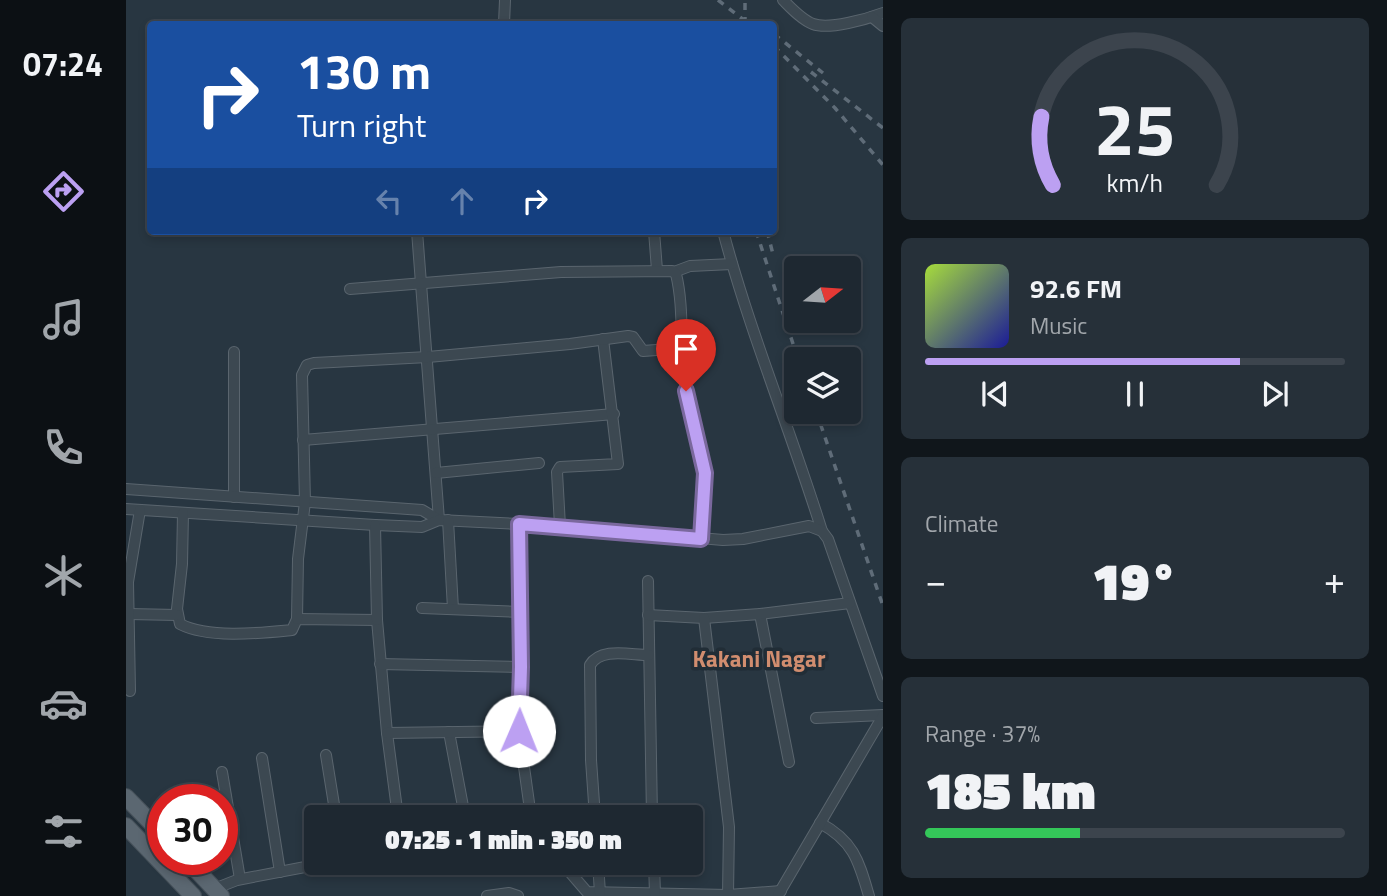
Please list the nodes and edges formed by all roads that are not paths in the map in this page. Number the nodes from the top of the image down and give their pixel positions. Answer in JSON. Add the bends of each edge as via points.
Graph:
{"nodes":[{"id":1,"x":505,"y":0,"type":"edge"},
{"id":2,"x":783,"y":0,"type":"edge"},
{"id":3,"x":877,"y":15,"type":"edge"},
{"id":4,"x":503,"y":21,"type":"edge"},
{"id":5,"x":883,"y":26,"type":"edge"},
{"id":6,"x":417,"y":235,"type":"edge"},
{"id":7,"x":654,"y":235,"type":"edge"},
{"id":8,"x":724,"y":235,"type":"edge"},
{"id":9,"x":732,"y":264,"type":"junction"},
{"id":10,"x":656,"y":271,"type":"junction"},
{"id":11,"x":674,"y":272,"type":"junction"},
{"id":12,"x":422,"y":282,"type":"junction"},
{"id":13,"x":350,"y":289,"type":"dead end"},
{"id":14,"x":603,"y":339,"type":"junction"},
{"id":15,"x":682,"y":348,"type":"junction"},
{"id":16,"x":234,"y":352,"type":"dead end"},
{"id":17,"x":428,"y":357,"type":"junction"},
{"id":18,"x":614,"y":414,"type":"junction"},
{"id":19,"x":433,"y":429,"type":"junction"},
{"id":20,"x":303,"y":440,"type":"junction"},
{"id":21,"x":539,"y":463,"type":"dead end"},
{"id":22,"x":436,"y":473,"type":"junction"},
{"id":23,"x":126,"y":489,"type":"edge"},
{"id":24,"x":234,"y":497,"type":"junction"},
{"id":25,"x":305,"y":502,"type":"junction"},
{"id":26,"x":126,"y":509,"type":"edge"},
{"id":27,"x":140,"y":510,"type":"junction"},
{"id":28,"x":183,"y":513,"type":"junction"},
{"id":29,"x":304,"y":519,"type":"junction"},
{"id":30,"x":444,"y":520,"type":"junction"},
{"id":31,"x":519,"y":524,"type":"junction"},
{"id":32,"x":375,"y":526,"type":"junction"},
{"id":33,"x":560,"y":526,"type":"junction"},
{"id":34,"x":822,"y":531,"type":"junction"},
{"id":35,"x":701,"y":539,"type":"junction"},
{"id":36,"x":648,"y":582,"type":"dead end"},
{"id":37,"x":850,"y":603,"type":"junction"},
{"id":38,"x":422,"y":608,"type":"dead end"},
{"id":39,"x":453,"y":609,"type":"junction"},
{"id":40,"x":520,"y":612,"type":"junction"},
{"id":41,"x":129,"y":614,"type":"junction"},
{"id":42,"x":760,"y":614,"type":"junction"},
{"id":43,"x":177,"y":615,"type":"junction"},
{"id":44,"x":648,"y":615,"type":"junction"},
{"id":45,"x":705,"y":618,"type":"junction"},
{"id":46,"x":297,"y":619,"type":"junction"},
{"id":47,"x":377,"y":620,"type":"junction"},
{"id":48,"x":649,"y":655,"type":"junction"},
{"id":49,"x":380,"y":664,"type":"junction"},
{"id":50,"x":521,"y":667,"type":"junction"},
{"id":51,"x":130,"y":691,"type":"dead end"},
{"id":52,"x":883,"y":696,"type":"edge"},
{"id":53,"x":883,"y":715,"type":"edge"},
{"id":54,"x":816,"y":718,"type":"dead end"},
{"id":55,"x":519,"y":731,"type":"junction"},
{"id":56,"x":449,"y":732,"type":"junction"},
{"id":57,"x":387,"y":733,"type":"junction"},
{"id":58,"x":326,"y":755,"type":"dead end"},
{"id":59,"x":262,"y":758,"type":"dead end"},
{"id":60,"x":789,"y":762,"type":"dead end"},
{"id":61,"x":222,"y":772,"type":"dead end"},
{"id":62,"x":126,"y":797,"type":"edge"},
{"id":63,"x":334,"y":805,"type":"edge"},
{"id":64,"x":396,"y":805,"type":"edge"},
{"id":65,"x":463,"y":805,"type":"edge"},
{"id":66,"x":529,"y":805,"type":"edge"},
{"id":67,"x":594,"y":805,"type":"edge"},
{"id":68,"x":652,"y":805,"type":"edge"},
{"id":69,"x":147,"y":819,"type":"edge"},
{"id":70,"x":820,"y":823,"type":"junction"},
{"id":71,"x":126,"y":827,"type":"edge"},
{"id":72,"x":304,"y":867,"type":"edge"},
{"id":73,"x":280,"y":872,"type":"junction"},
{"id":74,"x":202,"y":875,"type":"edge"},
{"id":75,"x":572,"y":875,"type":"edge"},
{"id":76,"x":599,"y":875,"type":"edge"},
{"id":77,"x":654,"y":875,"type":"edge"},
{"id":78,"x":240,"y":879,"type":"junction"},
{"id":79,"x":218,"y":892,"type":"edge"},
{"id":80,"x":600,"y":893,"type":"junction"},
{"id":81,"x":587,"y":894,"type":"edge"},
{"id":82,"x":655,"y":894,"type":"junction"},
{"id":83,"x":779,"y":894,"type":"edge"},
{"id":84,"x":728,"y":895,"type":"edge"},
{"id":85,"x":193,"y":896,"type":"edge"},
{"id":86,"x":487,"y":896,"type":"edge"},
{"id":87,"x":519,"y":896,"type":"edge"},
{"id":88,"x":869,"y":896,"type":"edge"}],
"edges":[{"from":1,"to":4,"type":"street"},
{"from":2,"to":3,"type":"street","via":[[815,25]]},
{"from":3,"to":5,"type":"street"},
{"from":6,"to":12,"type":"street"},
{"from":7,"to":10,"type":"street"},
{"from":8,"to":9,"type":"street"},
{"from":9,"to":11,"type":"street","via":[[690,266]]},
{"from":9,"to":34,"type":"street"},
{"from":10,"to":11,"type":"street"},
{"from":10,"to":12,"type":"street"},
{"from":11,"to":15,"type":"street"},
{"from":12,"to":13,"type":"street"},
{"from":12,"to":17,"type":"street"},
{"from":14,"to":15,"type":"street","via":[[633,337],[643,351]]},
{"from":14,"to":17,"type":"street"},
{"from":14,"to":18,"type":"street"},
{"from":15,"to":35,"type":"street","via":[[689,407],[705,473]]},
{"from":16,"to":24,"type":"street"},
{"from":17,"to":19,"type":"street"},
{"from":17,"to":20,"type":"street","via":[[310,363],[302,375]]},
{"from":18,"to":19,"type":"street"},
{"from":18,"to":33,"type":"street","via":[[618,464],[564,466],[557,472]]},
{"from":19,"to":20,"type":"street"},
{"from":19,"to":22,"type":"street"},
{"from":20,"to":25,"type":"street"},
{"from":21,"to":22,"type":"street"},
{"from":22,"to":30,"type":"street"},
{"from":23,"to":24,"type":"street"},
{"from":24,"to":25,"type":"street"},
{"from":25,"to":29,"type":"street"},
{"from":25,"to":30,"type":"street","via":[[422,510]]},
{"from":26,"to":27,"type":"street"},
{"from":27,"to":28,"type":"street"},
{"from":27,"to":41,"type":"street","via":[[128,582]]},
{"from":28,"to":29,"type":"street"},
{"from":28,"to":43,"type":"street"},
{"from":29,"to":32,"type":"street"},
{"from":29,"to":46,"type":"street"},
{"from":30,"to":31,"type":"street"},
{"from":30,"to":32,"type":"street","via":[[422,527]]},
{"from":30,"to":39,"type":"street"},
{"from":31,"to":33,"type":"street"},
{"from":31,"to":40,"type":"street"},
{"from":32,"to":47,"type":"street"},
{"from":33,"to":35,"type":"street"},
{"from":34,"to":35,"type":"street","via":[[809,526],[743,538]]},
{"from":34,"to":37,"type":"street"},
{"from":36,"to":44,"type":"street"},
{"from":37,"to":42,"type":"street"},
{"from":37,"to":52,"type":"street"},
{"from":38,"to":39,"type":"street"},
{"from":39,"to":40,"type":"street"},
{"from":40,"to":50,"type":"street"},
{"from":41,"to":43,"type":"street"},
{"from":41,"to":51,"type":"street"},
{"from":42,"to":45,"type":"street"},
{"from":42,"to":60,"type":"street"},
{"from":43,"to":46,"type":"street","via":[[180,624],[190,629],[241,635],[292,630]]},
{"from":44,"to":45,"type":"street"},
{"from":44,"to":48,"type":"street"},
{"from":45,"to":84,"type":"street","via":[[729,827]]},
{"from":46,"to":47,"type":"street"},
{"from":47,"to":49,"type":"street"},
{"from":48,"to":67,"type":"street","via":[[602,654],[590,665]]},
{"from":48,"to":68,"type":"street"},
{"from":49,"to":50,"type":"street"},
{"from":49,"to":57,"type":"street"},
{"from":50,"to":55,"type":"street"},
{"from":53,"to":54,"type":"street"},
{"from":53,"to":70,"type":"street"},
{"from":55,"to":56,"type":"street"},
{"from":55,"to":66,"type":"street"},
{"from":56,"to":57,"type":"street"},
{"from":56,"to":65,"type":"street"},
{"from":57,"to":64,"type":"street"},
{"from":58,"to":63,"type":"street"},
{"from":59,"to":73,"type":"street"},
{"from":61,"to":78,"type":"street"},
{"from":62,"to":69,"type":"main road"},
{"from":70,"to":83,"type":"street"},
{"from":70,"to":88,"type":"street","via":[[855,852]]},
{"from":71,"to":85,"type":"main road"},
{"from":72,"to":73,"type":"street"},
{"from":73,"to":78,"type":"street"},
{"from":74,"to":79,"type":"main road"},
{"from":75,"to":81,"type":"street"},
{"from":76,"to":80,"type":"street"},
{"from":77,"to":82,"type":"street"},
{"from":78,"to":79,"type":"street"},
{"from":80,"to":81,"type":"street"},
{"from":80,"to":82,"type":"street"},
{"from":82,"to":84,"type":"street"},
{"from":83,"to":84,"type":"street"},
{"from":86,"to":87,"type":"street"}]}
